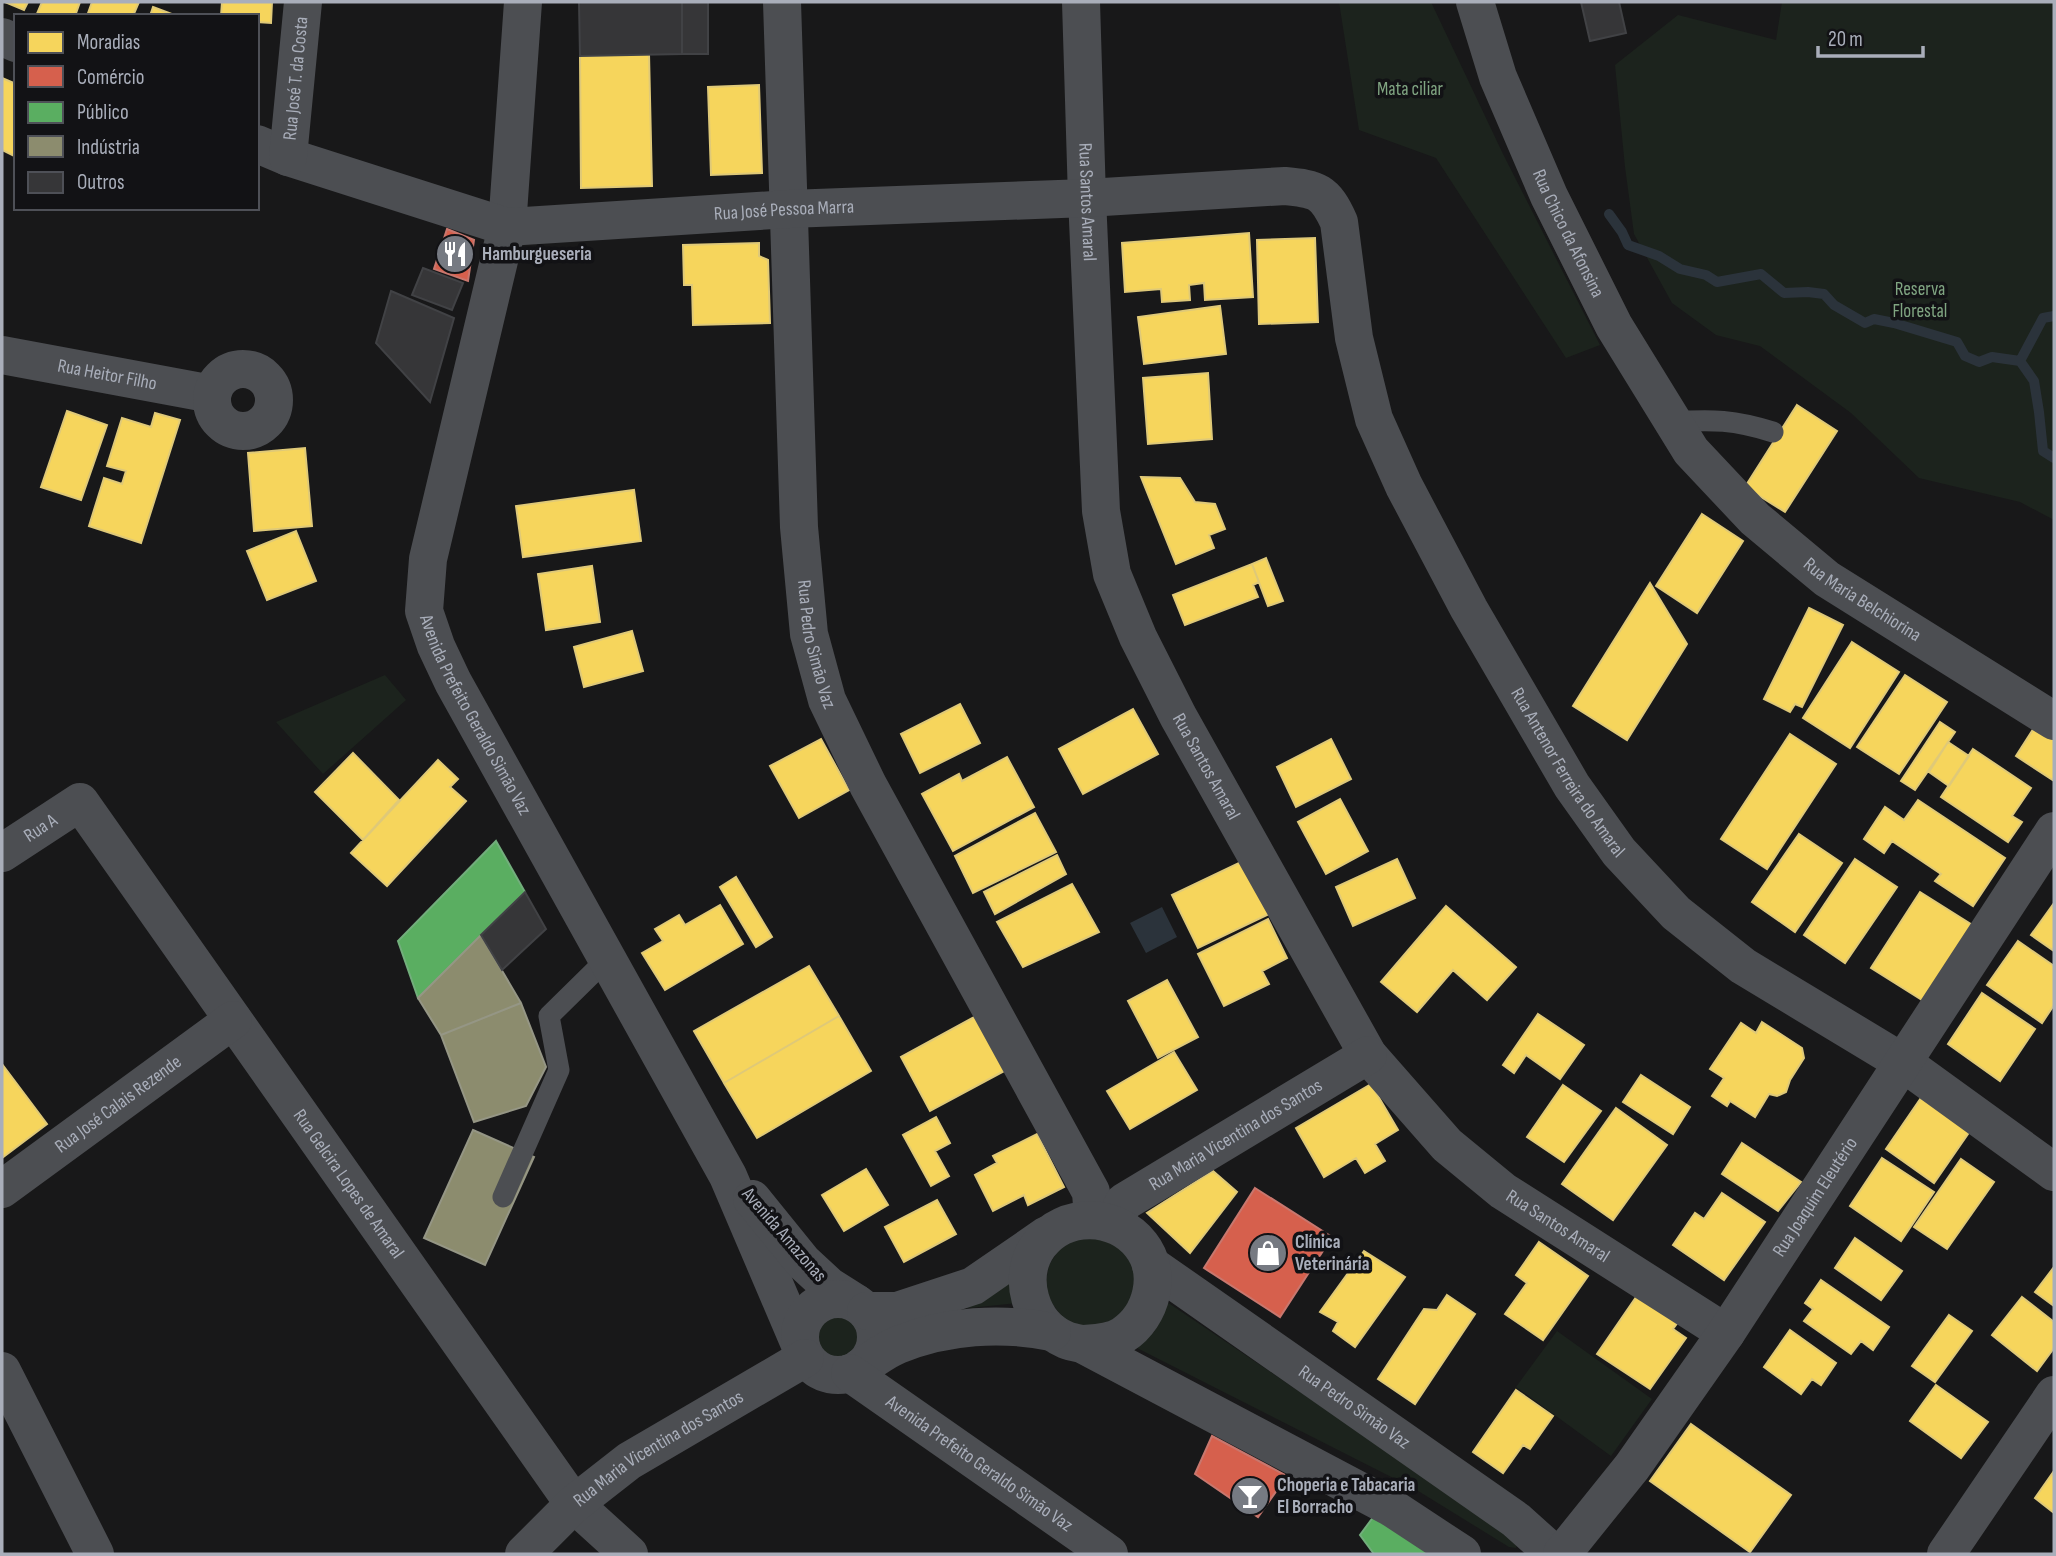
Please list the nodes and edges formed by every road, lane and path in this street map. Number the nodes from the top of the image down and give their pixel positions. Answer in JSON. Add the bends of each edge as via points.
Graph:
{"nodes":[{"id":1,"x":303,"y":2,"type":"edge"},
{"id":2,"x":523,"y":2,"type":"edge"},
{"id":3,"x":782,"y":2,"type":"edge"},
{"id":4,"x":1081,"y":2,"type":"edge"},
{"id":5,"x":1475,"y":2,"type":"edge"},
{"id":6,"x":273,"y":151,"type":"edge"},
{"id":7,"x":1323,"y":194,"type":"joint"},
{"id":8,"x":1087,"y":198,"type":"junction"},
{"id":9,"x":789,"y":209,"type":"junction"},
{"id":10,"x":507,"y":227,"type":"junction"},
{"id":11,"x":2,"y":355,"type":"edge"},
{"id":12,"x":212,"y":394,"type":"dead end"},
{"id":13,"x":1773,"y":432,"type":"dead end"},
{"id":14,"x":1682,"y":436,"type":"junction"},
{"id":15,"x":2054,"y":721,"type":"edge"},
{"id":16,"x":79,"y":802,"type":"joint"},
{"id":17,"x":2054,"y":831,"type":"edge"},
{"id":18,"x":2,"y":853,"type":"edge"},
{"id":19,"x":607,"y":959,"type":"junction"},
{"id":20,"x":233,"y":1020,"type":"junction"},
{"id":21,"x":1367,"y":1055,"type":"junction"},
{"id":22,"x":1902,"y":1062,"type":"junction"},
{"id":23,"x":723,"y":1168,"type":"junction"},
{"id":24,"x":2054,"y":1172,"type":"edge"},
{"id":25,"x":2,"y":1189,"type":"edge"},
{"id":26,"x":503,"y":1198,"type":"dead end"},
{"id":27,"x":1103,"y":1221,"type":"junction"},
{"id":28,"x":1054,"y":1231,"type":"junction"},
{"id":29,"x":1151,"y":1265,"type":"junction"},
{"id":30,"x":861,"y":1307,"type":"junction"},
{"id":31,"x":1726,"y":1334,"type":"junction"},
{"id":32,"x":1067,"y":1338,"type":"junction"},
{"id":33,"x":803,"y":1352,"type":"junction"},
{"id":34,"x":855,"y":1370,"type":"junction"},
{"id":35,"x":2,"y":1371,"type":"edge"},
{"id":36,"x":2054,"y":1395,"type":"edge"},
{"id":37,"x":574,"y":1504,"type":"junction"},
{"id":38,"x":95,"y":1554,"type":"edge"},
{"id":39,"x":524,"y":1554,"type":"edge"},
{"id":40,"x":629,"y":1554,"type":"edge"},
{"id":41,"x":1109,"y":1554,"type":"edge"},
{"id":42,"x":1462,"y":1554,"type":"edge"},
{"id":43,"x":1554,"y":1554,"type":"edge"},
{"id":44,"x":1562,"y":1554,"type":"edge"},
{"id":45,"x":1946,"y":1554,"type":"edge"}],
"edges":[{"from":1,"to":6,"type":"street","name":"Rua José T. da Costa"},
{"from":2,"to":10,"type":"street","name":"Avenida Prefeito Geraldo Simão Vaz"},
{"from":3,"to":9,"type":"street","name":"Rua Pedro Simão Vaz"},
{"from":4,"to":8,"type":"street","name":"Rua Santos Amaral"},
{"from":5,"to":14,"type":"street","name":"Rua Chico da Afonsina","via":[[1498,77],[1549,196],[1614,326]]},
{"from":6,"to":10,"type":"street","name":"Rua José Pessoa Marra"},
{"from":7,"to":8,"type":"street","name":"Rua José Pessoa Marra","via":[[1285,186]]},
{"from":7,"to":22,"type":"street","name":"Rua Antenor Ferreira do Amaral","via":[[1339,222],[1354,338],[1374,419],[1469,609],[1572,786],[1619,852],[1676,913],[1742,966]]},
{"from":8,"to":9,"type":"street","name":"Rua José Pessoa Marra"},
{"from":8,"to":21,"type":"street","name":"Rua Santos Amaral","via":[[1101,511],[1112,574],[1178,716]]},
{"from":9,"to":10,"type":"street","name":"Rua José Pessoa Marra"},
{"from":9,"to":27,"type":"street","name":"Rua Pedro Simão Vaz","via":[[799,527],[809,634],[827,700],[868,785]]},
{"from":10,"to":19,"type":"street","name":"Avenida Prefeito Geraldo Simão Vaz","via":[[428,559],[424,611],[453,682]]},
{"from":11,"to":12,"type":"street","name":"Rua Heitor Filho"},
{"from":13,"to":14,"type":"lane","via":[[1709,419]]},
{"from":14,"to":15,"type":"street","name":"Rua Maria Belchiorina","via":[[1755,519],[1827,579]]},
{"from":16,"to":18,"type":"street","name":"Rua A"},
{"from":16,"to":20,"type":"street","name":"Rua Gelcira Lopes de Amaral"},
{"from":17,"to":22,"type":"street","name":"Rua Joaquim Eleutério"},
{"from":19,"to":23,"type":"street","name":"Avenida Prefeito Geraldo Simão Vaz"},
{"from":19,"to":26,"type":"lane","via":[[549,1016],[559,1070]]},
{"from":20,"to":25,"type":"street","name":"Rua José Calais Rezende"},
{"from":20,"to":37,"type":"street","name":"Rua Gelcira Lopes de Amaral"},
{"from":21,"to":27,"type":"street","name":"Rua Maria Vicentina dos Santos","via":[[1124,1202]]},
{"from":21,"to":31,"type":"street","name":"Rua Santos Amaral","via":[[1447,1145],[1503,1191]]},
{"from":22,"to":24,"type":"street","name":"Rua Antenor Ferreira do Amaral"},
{"from":22,"to":31,"type":"street","name":"Rua Joaquim Eleutério"},
{"from":23,"to":30,"type":"street","name":"Avenida Amazonas","via":[[803,1262]]},
{"from":23,"to":33,"type":"street","name":"Avenida Amazonas"},
{"from":27,"to":28,"type":"street","via":[[1074,1222]]},
{"from":27,"to":29,"type":"street","via":[[1130,1233]]},
{"from":28,"to":30,"type":"street","via":[[973,1286],[897,1311]]},
{"from":28,"to":32,"type":"street","via":[[1030,1262],[1027,1281],[1039,1318]]},
{"from":29,"to":32,"type":"street","via":[[1153,1286],[1148,1305],[1122,1336],[1103,1343]]},
{"from":29,"to":43,"type":"street","name":"Rua Pedro Simão Vaz","via":[[1516,1520]]},
{"from":30,"to":33,"type":"street","via":[[831,1300],[819,1304],[802,1322]]},
{"from":30,"to":34,"type":"street","via":[[873,1322],[875,1346],[870,1358]]},
{"from":31,"to":44,"type":"street","name":"Rua Joaquim Eleutério","via":[[1632,1467]]},
{"from":32,"to":34,"type":"street","via":[[1029,1327],[984,1326],[897,1345]]},
{"from":32,"to":42,"type":"street","via":[[1381,1502]]},
{"from":33,"to":34,"type":"street","via":[[825,1374]]},
{"from":33,"to":37,"type":"street","name":"Rua Maria Vicentina dos Santos","via":[[629,1461]]},
{"from":34,"to":41,"type":"street","name":"Avenida Prefeito Geraldo Simão Vaz"},
{"from":35,"to":38,"type":"street"},
{"from":36,"to":45,"type":"street"},
{"from":37,"to":39,"type":"street","name":"Rua Maria Vicentina dos Santos"},
{"from":37,"to":40,"type":"street","name":"Rua Gelcira Lopes de Amaral"}]}
